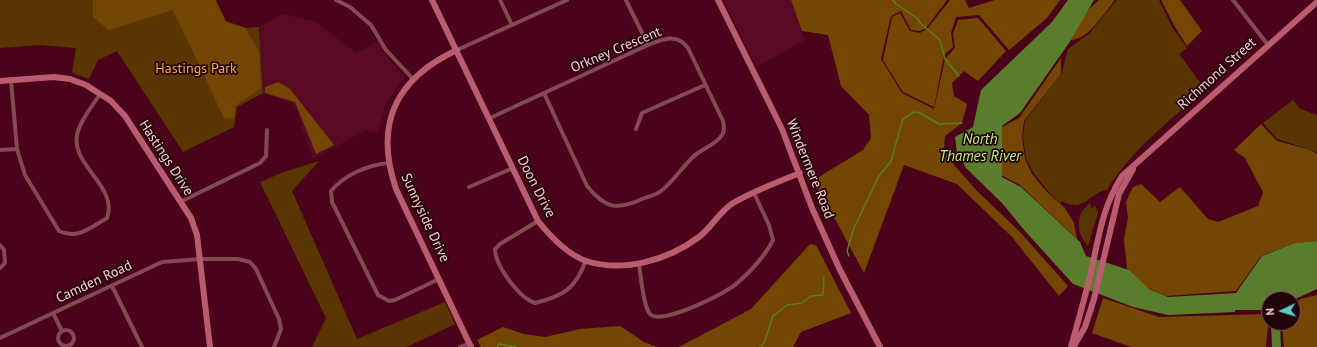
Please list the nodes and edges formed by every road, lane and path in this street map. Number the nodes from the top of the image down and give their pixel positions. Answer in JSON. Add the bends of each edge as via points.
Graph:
{"nodes":[{"id":1,"x":336,"y":0,"type":"edge"},
{"id":2,"x":432,"y":0,"type":"edge"},
{"id":3,"x":500,"y":0,"type":"edge"},
{"id":4,"x":567,"y":0,"type":"edge"},
{"id":5,"x":626,"y":0,"type":"edge"},
{"id":6,"x":718,"y":0,"type":"edge"},
{"id":7,"x":1233,"y":0,"type":"edge"},
{"id":8,"x":1317,"y":2,"type":"edge"},
{"id":9,"x":512,"y":25,"type":"junction"},
{"id":10,"x":648,"y":45,"type":"junction"},
{"id":11,"x":1268,"y":45,"type":"junction"},
{"id":12,"x":457,"y":50,"type":"junction"},
{"id":13,"x":413,"y":79,"type":"junction"},
{"id":14,"x":11,"y":80,"type":"junction"},
{"id":15,"x":0,"y":81,"type":"edge"},
{"id":16,"x":705,"y":85,"type":"junction"},
{"id":17,"x":544,"y":93,"type":"junction"},
{"id":18,"x":100,"y":94,"type":"junction"},
{"id":19,"x":490,"y":118,"type":"junction"},
{"id":20,"x":636,"y":129,"type":"dead end"},
{"id":21,"x":267,"y":130,"type":"dead end"},
{"id":22,"x":17,"y":148,"type":"junction"},
{"id":23,"x":0,"y":150,"type":"edge"},
{"id":24,"x":388,"y":163,"type":"junction"},
{"id":25,"x":1135,"y":166,"type":"junction"},
{"id":26,"x":513,"y":168,"type":"junction"},
{"id":27,"x":800,"y":173,"type":"junction"},
{"id":28,"x":469,"y":187,"type":"dead end"},
{"id":29,"x":754,"y":193,"type":"junction"},
{"id":30,"x":180,"y":202,"type":"junction"},
{"id":31,"x":538,"y":221,"type":"junction"},
{"id":32,"x":0,"y":245,"type":"edge"},
{"id":33,"x":201,"y":258,"type":"junction"},
{"id":34,"x":586,"y":260,"type":"junction"},
{"id":35,"x":639,"y":264,"type":"junction"},
{"id":36,"x":0,"y":268,"type":"edge"},
{"id":37,"x":440,"y":279,"type":"junction"},
{"id":38,"x":112,"y":286,"type":"junction"},
{"id":39,"x":53,"y":313,"type":"junction"},
{"id":40,"x":62,"y":331,"type":"junction"},
{"id":41,"x":0,"y":338,"type":"edge"},
{"id":42,"x":470,"y":345,"type":"edge"},
{"id":43,"x":142,"y":347,"type":"edge"},
{"id":44,"x":210,"y":347,"type":"edge"},
{"id":45,"x":274,"y":347,"type":"edge"},
{"id":46,"x":460,"y":347,"type":"edge"},
{"id":47,"x":878,"y":347,"type":"edge"},
{"id":48,"x":1072,"y":347,"type":"edge"}],
"edges":[{"from":1,"to":13,"type":"street","via":[[350,7],[371,25],[386,50]]},
{"from":2,"to":12,"type":"street","name":"Doon Drive"},
{"from":3,"to":9,"type":"street"},
{"from":4,"to":9,"type":"street"},
{"from":5,"to":10,"type":"street"},
{"from":6,"to":27,"type":"street","name":"Windermere Road","via":[[782,129]]},
{"from":7,"to":11,"type":"street"},
{"from":8,"to":11,"type":"street","name":"Richmond Street"},
{"from":9,"to":12,"type":"street"},
{"from":10,"to":16,"type":"street","name":"Orkney Crescent","via":[[670,38],[684,43]]},
{"from":10,"to":17,"type":"street","name":"Orkney Crescent"},
{"from":11,"to":25,"type":"street","name":"Richmond Street"},
{"from":12,"to":13,"type":"street","name":"Sunnyside Drive","via":[[436,61]]},
{"from":12,"to":19,"type":"street","name":"Doon Drive"},
{"from":13,"to":24,"type":"street","name":"Sunnyside Drive","via":[[400,98],[389,122]]},
{"from":14,"to":15,"type":"street","name":"Hastings Drive"},
{"from":14,"to":18,"type":"street","name":"Hastings Drive","via":[[54,77],[70,79]]},
{"from":14,"to":22,"type":"street"},
{"from":16,"to":17,"type":"street","name":"Orkney Crescent","via":[[723,121],[723,134],[692,158],[662,190],[618,207],[601,201],[587,186]]},
{"from":16,"to":20,"type":"street","via":[[642,113]]},
{"from":17,"to":19,"type":"street","name":"Orkney Crescent"},
{"from":18,"to":22,"type":"street","via":[[78,131],[77,144],[81,156],[110,202],[108,218],[77,234],[68,236],[59,231],[25,176]]},
{"from":18,"to":30,"type":"street","name":"Hastings Drive","via":[[111,101],[125,116]]},
{"from":19,"to":26,"type":"street","name":"Doon Drive"},
{"from":21,"to":30,"type":"street","via":[[266,156],[260,163]]},
{"from":22,"to":23,"type":"street"},
{"from":24,"to":37,"type":"street","name":"Sunnyside Drive","via":[[396,189]]},
{"from":24,"to":37,"type":"street","via":[[368,167],[342,181],[331,191],[332,202],[378,295],[383,299],[395,300]]},
{"from":25,"to":48,"type":"street","name":"Richmond Street","via":[[1119,194],[1094,299],[1085,327]]},
{"from":25,"to":48,"type":"street","name":"Richmond Street","via":[[1122,176],[1111,194],[1102,220]]},
{"from":26,"to":28,"type":"street"},
{"from":26,"to":31,"type":"street","name":"Doon Drive"},
{"from":27,"to":29,"type":"street","name":"Doon Drive"},
{"from":27,"to":47,"type":"street","name":"Windermere Road","via":[[812,208]]},
{"from":29,"to":35,"type":"street","name":"Doon Drive","via":[[732,204],[694,240],[662,257]]},
{"from":29,"to":35,"type":"street","via":[[773,240],[768,249],[730,290],[671,316],[655,317],[650,315],[646,306]]},
{"from":30,"to":33,"type":"street","name":"Hastings Drive","via":[[191,218]]},
{"from":31,"to":34,"type":"street","name":"Doon Drive","via":[[551,237]]},
{"from":31,"to":34,"type":"street","via":[[495,249],[498,263],[523,298],[535,303],[570,289],[580,277]]},
{"from":32,"to":36,"type":"street","via":[[4,250],[5,263]]},
{"from":33,"to":38,"type":"street","name":"Camden Road","via":[[162,262]]},
{"from":33,"to":44,"type":"street","name":"Hastings Drive"},
{"from":33,"to":45,"type":"street","name":"Camden Road","via":[[238,259],[250,262],[256,269],[279,319],[280,329]]},
{"from":34,"to":35,"type":"street","name":"Doon Drive","via":[[621,265]]},
{"from":37,"to":42,"type":"street","name":"Sunnyside Drive"},
{"from":38,"to":39,"type":"street","name":"Camden Road"},
{"from":38,"to":43,"type":"street"},
{"from":39,"to":40,"type":"street"},
{"from":39,"to":41,"type":"street","name":"Camden Road"},
{"from":40,"to":40,"type":"street","via":[[58,335],[58,341],[64,346],[70,346],[74,342],[74,334],[70,330]]},
{"from":42,"to":46,"type":"street"}]}
